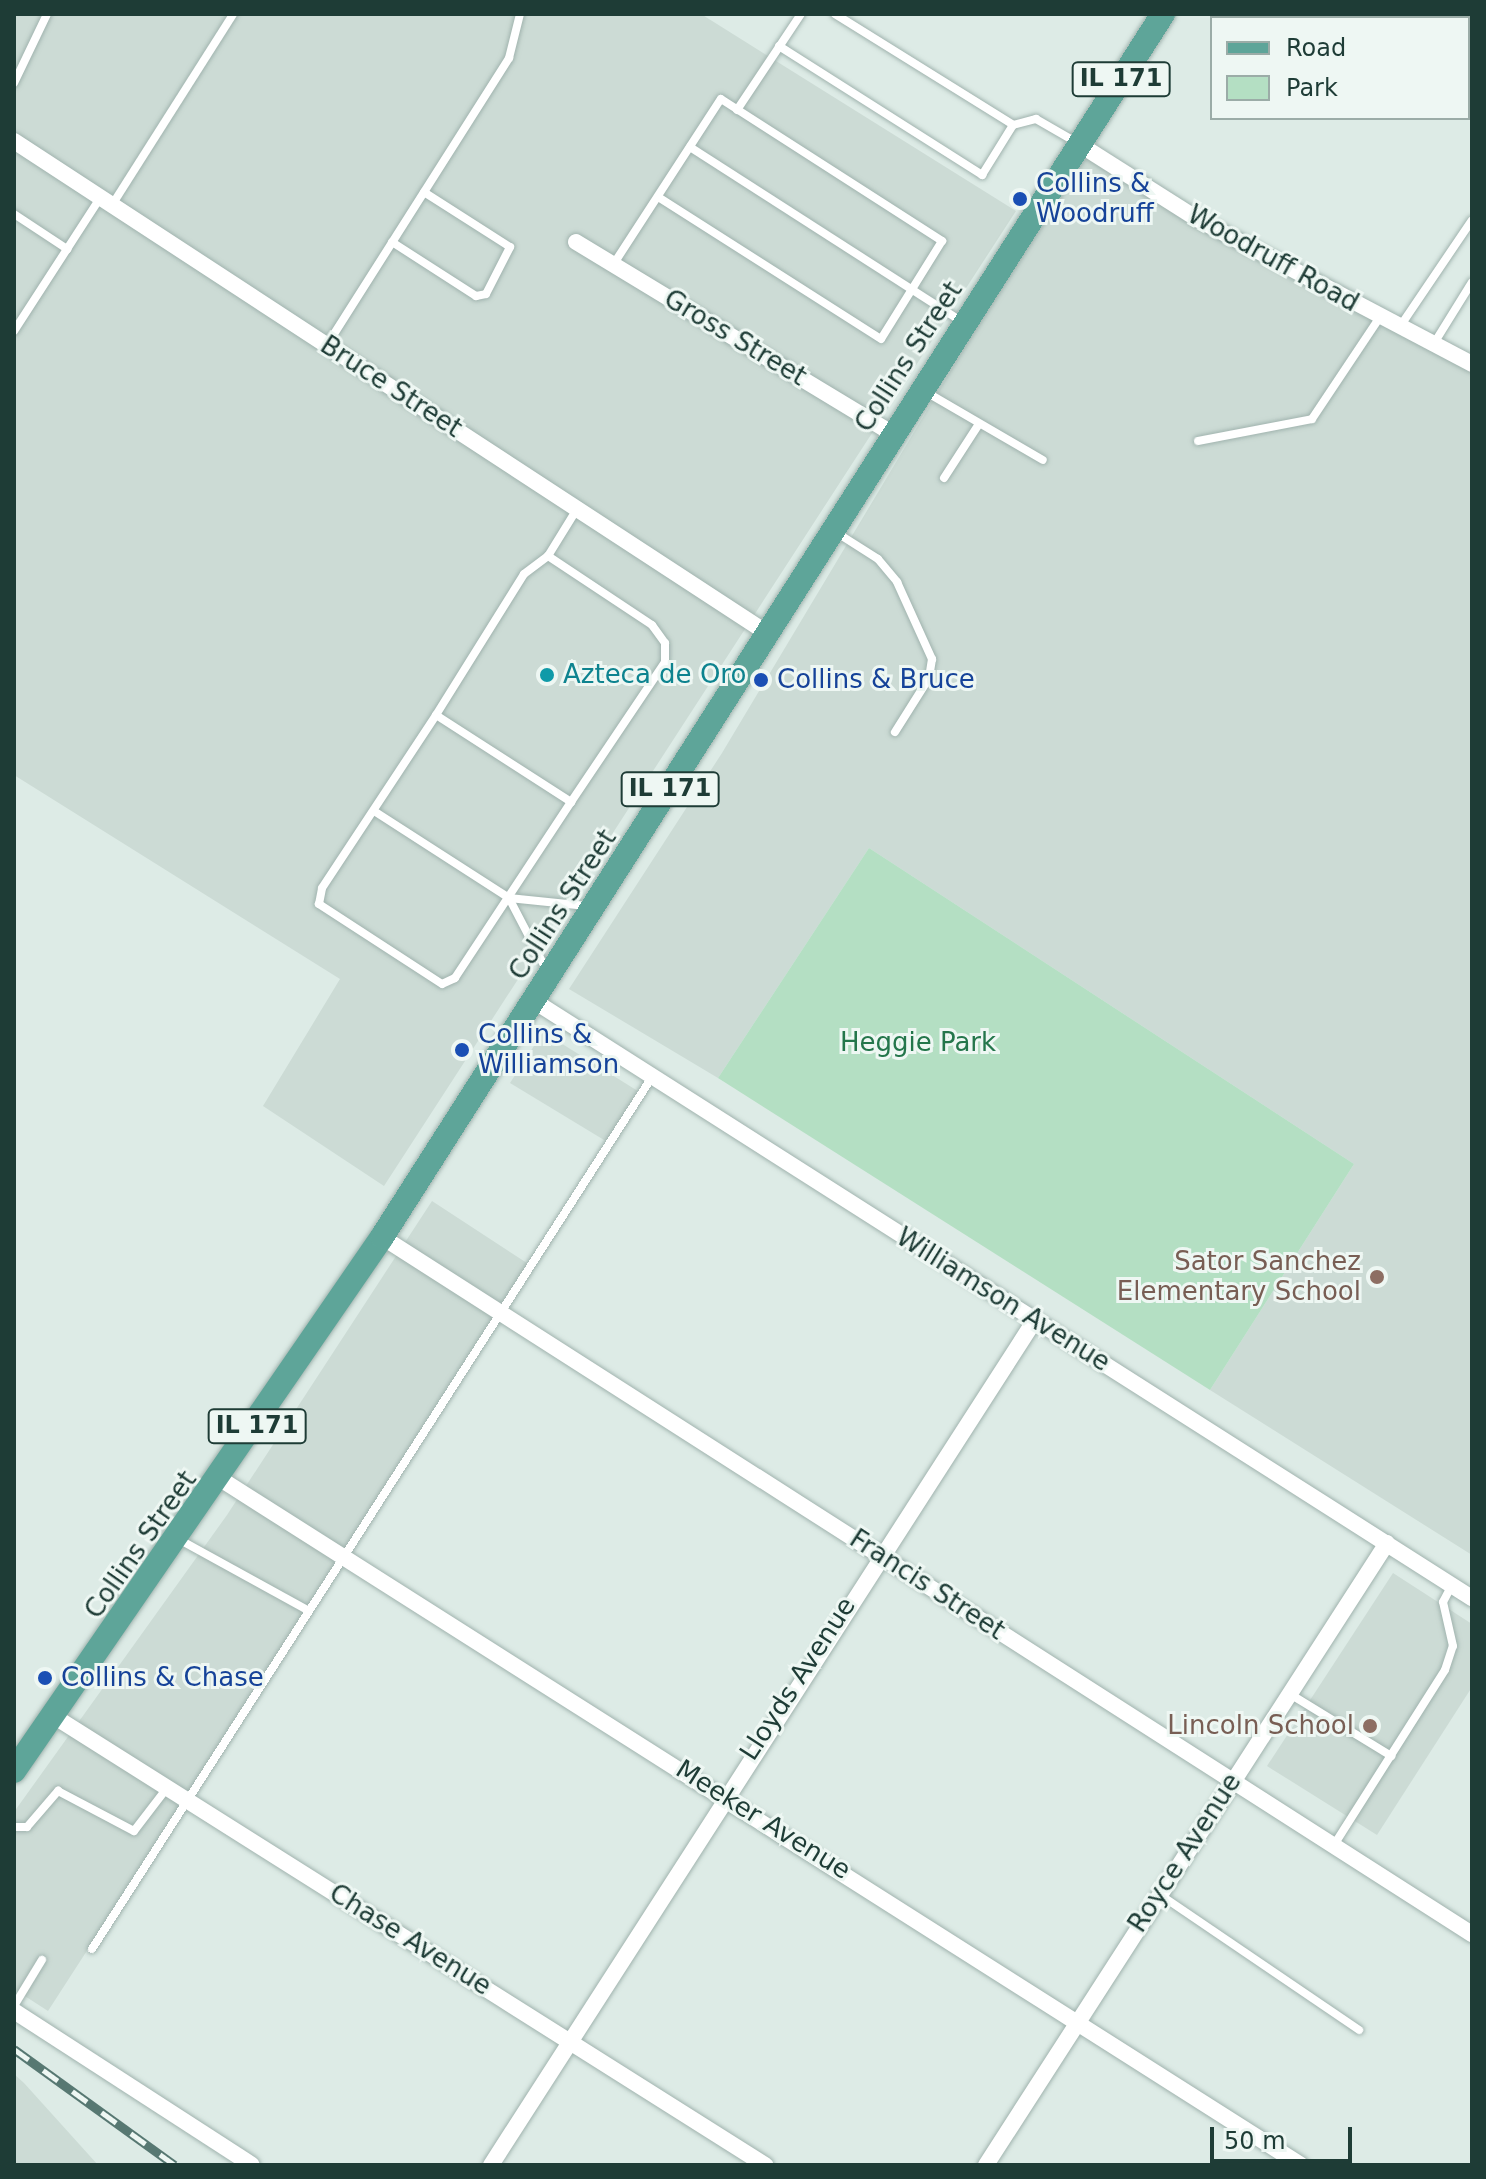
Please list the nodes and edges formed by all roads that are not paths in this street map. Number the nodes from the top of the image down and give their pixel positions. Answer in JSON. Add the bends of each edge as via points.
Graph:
{"nodes":[{"id":1,"x":47,"y":14,"type":"edge"},
{"id":2,"x":233,"y":14,"type":"edge"},
{"id":3,"x":520,"y":14,"type":"edge"},
{"id":4,"x":801,"y":14,"type":"edge"},
{"id":5,"x":835,"y":14,"type":"edge"},
{"id":6,"x":1163,"y":14,"type":"edge"},
{"id":7,"x":779,"y":46,"type":"junction"},
{"id":8,"x":14,"y":83,"type":"edge"},
{"id":9,"x":737,"y":110,"type":"junction"},
{"id":10,"x":1013,"y":125,"type":"junction"},
{"id":11,"x":14,"y":141,"type":"edge"},
{"id":12,"x":1079,"y":144,"type":"junction"},
{"id":13,"x":690,"y":147,"type":"junction"},
{"id":14,"x":424,"y":192,"type":"junction"},
{"id":15,"x":658,"y":197,"type":"junction"},
{"id":16,"x":106,"y":202,"type":"junction"},
{"id":17,"x":14,"y":214,"type":"edge"},
{"id":18,"x":1472,"y":220,"type":"edge"},
{"id":19,"x":392,"y":242,"type":"junction"},
{"id":20,"x":576,"y":242,"type":"dead end"},
{"id":21,"x":67,"y":249,"type":"junction"},
{"id":22,"x":613,"y":265,"type":"junction"},
{"id":23,"x":1472,"y":282,"type":"edge"},
{"id":24,"x":912,"y":291,"type":"junction"},
{"id":25,"x":1380,"y":317,"type":"junction"},
{"id":26,"x":964,"y":324,"type":"junction"},
{"id":27,"x":1399,"y":328,"type":"junction"},
{"id":28,"x":14,"y":331,"type":"edge"},
{"id":29,"x":326,"y":345,"type":"junction"},
{"id":30,"x":1432,"y":345,"type":"junction"},
{"id":31,"x":1472,"y":364,"type":"edge"},
{"id":32,"x":922,"y":390,"type":"junction"},
{"id":33,"x":979,"y":424,"type":"junction"},
{"id":34,"x":893,"y":434,"type":"junction"},
{"id":35,"x":1198,"y":441,"type":"dead end"},
{"id":36,"x":1043,"y":460,"type":"dead end"},
{"id":37,"x":944,"y":478,"type":"dead end"},
{"id":38,"x":577,"y":509,"type":"junction"},
{"id":39,"x":833,"y":531,"type":"junction"},
{"id":40,"x":548,"y":556,"type":"junction"},
{"id":41,"x":767,"y":633,"type":"junction"},
{"id":42,"x":436,"y":715,"type":"junction"},
{"id":43,"x":895,"y":732,"type":"dead end"},
{"id":44,"x":571,"y":802,"type":"junction"},
{"id":45,"x":374,"y":811,"type":"junction"},
{"id":46,"x":509,"y":898,"type":"junction"},
{"id":47,"x":596,"y":906,"type":"junction"},
{"id":48,"x":549,"y":979,"type":"junction"},
{"id":49,"x":534,"y":1001,"type":"junction"},
{"id":50,"x":653,"y":1076,"type":"junction"},
{"id":51,"x":382,"y":1237,"type":"junction"},
{"id":52,"x":499,"y":1316,"type":"junction"},
{"id":53,"x":1035,"y":1320,"type":"junction"},
{"id":54,"x":222,"y":1480,"type":"junction"},
{"id":55,"x":180,"y":1540,"type":"junction"},
{"id":56,"x":1387,"y":1543,"type":"junction"},
{"id":57,"x":879,"y":1554,"type":"junction"},
{"id":58,"x":343,"y":1558,"type":"junction"},
{"id":59,"x":1452,"y":1585,"type":"junction"},
{"id":60,"x":1472,"y":1598,"type":"edge"},
{"id":61,"x":309,"y":1611,"type":"junction"},
{"id":62,"x":1289,"y":1693,"type":"junction"},
{"id":63,"x":55,"y":1717,"type":"junction"},
{"id":64,"x":1391,"y":1756,"type":"junction"},
{"id":65,"x":14,"y":1771,"type":"edge"},
{"id":66,"x":1232,"y":1782,"type":"junction"},
{"id":67,"x":167,"y":1787,"type":"junction"},
{"id":68,"x":724,"y":1794,"type":"junction"},
{"id":69,"x":187,"y":1800,"type":"junction"},
{"id":70,"x":14,"y":1827,"type":"edge"},
{"id":71,"x":1333,"y":1846,"type":"junction"},
{"id":72,"x":1159,"y":1893,"type":"junction"},
{"id":73,"x":1472,"y":1934,"type":"edge"},
{"id":74,"x":92,"y":1949,"type":"dead end"},
{"id":75,"x":42,"y":1960,"type":"dead end"},
{"id":76,"x":14,"y":2008,"type":"edge"},
{"id":77,"x":1076,"y":2021,"type":"junction"},
{"id":78,"x":1359,"y":2030,"type":"dead end"},
{"id":79,"x":570,"y":2041,"type":"junction"},
{"id":80,"x":252,"y":2165,"type":"edge"},
{"id":81,"x":491,"y":2165,"type":"edge"},
{"id":82,"x":765,"y":2165,"type":"edge"},
{"id":83,"x":986,"y":2165,"type":"edge"},
{"id":84,"x":1301,"y":2165,"type":"edge"}],
"edges":[{"from":1,"to":8,"type":"lane"},
{"from":2,"to":16,"type":"lane"},
{"from":3,"to":14,"type":"lane","via":[[509,58]]},
{"from":4,"to":7,"type":"lane"},
{"from":5,"to":10,"type":"lane"},
{"from":6,"to":12,"type":"main road","name":"Collins Street","number":"IL 171"},
{"from":7,"to":9,"type":"lane"},
{"from":7,"to":10,"type":"lane","via":[[982,175]]},
{"from":9,"to":13,"type":"lane","via":[[721,99]]},
{"from":9,"to":24,"type":"lane","via":[[942,241]]},
{"from":10,"to":12,"type":"lane","via":[[1036,119]]},
{"from":11,"to":16,"type":"street","name":"Bruce Street"},
{"from":12,"to":25,"type":"street","name":"Woodruff Road","via":[[1197,219]]},
{"from":12,"to":26,"type":"main road","name":"Collins Street","number":"IL 171"},
{"from":13,"to":15,"type":"lane"},
{"from":13,"to":24,"type":"lane"},
{"from":14,"to":19,"type":"lane"},
{"from":14,"to":19,"type":"lane","via":[[510,247],[494,282],[476,296]]},
{"from":15,"to":22,"type":"lane"},
{"from":15,"to":24,"type":"lane","via":[[881,339]]},
{"from":16,"to":21,"type":"lane"},
{"from":16,"to":29,"type":"street","name":"Bruce Street"},
{"from":17,"to":21,"type":"lane"},
{"from":18,"to":27,"type":"lane"},
{"from":19,"to":29,"type":"lane"},
{"from":20,"to":22,"type":"street","name":"Gross Street"},
{"from":21,"to":28,"type":"lane"},
{"from":22,"to":34,"type":"street","name":"Gross Street"},
{"from":23,"to":30,"type":"lane"},
{"from":24,"to":26,"type":"lane"},
{"from":25,"to":27,"type":"street","name":"Woodruff Road"},
{"from":25,"to":35,"type":"lane","via":[[1312,419]]},
{"from":26,"to":32,"type":"main road","name":"Collins Street","number":"IL 171"},
{"from":27,"to":30,"type":"street","name":"Woodruff Road"},
{"from":29,"to":38,"type":"street","name":"Bruce Street"},
{"from":30,"to":31,"type":"street","name":"Woodruff Road"},
{"from":32,"to":33,"type":"lane"},
{"from":32,"to":34,"type":"main road","name":"Collins Street","number":"IL 171"},
{"from":33,"to":36,"type":"lane"},
{"from":33,"to":37,"type":"lane"},
{"from":34,"to":39,"type":"main road","name":"Collins Street","number":"IL 171"},
{"from":38,"to":40,"type":"lane"},
{"from":38,"to":41,"type":"street","name":"Bruce Street"},
{"from":39,"to":41,"type":"main road","name":"Collins Street","number":"IL 171"},
{"from":39,"to":43,"type":"lane","via":[[878,559],[897,582],[932,659],[929,678]]},
{"from":40,"to":42,"type":"lane","via":[[524,574]]},
{"from":40,"to":44,"type":"lane","via":[[652,625],[665,643],[665,662]]},
{"from":41,"to":47,"type":"main road","name":"Collins Street","number":"IL 171"},
{"from":42,"to":44,"type":"lane"},
{"from":42,"to":45,"type":"lane"},
{"from":44,"to":46,"type":"lane"},
{"from":45,"to":46,"type":"lane"},
{"from":45,"to":46,"type":"lane","via":[[322,888],[319,904],[431,982],[455,978]]},
{"from":46,"to":47,"type":"lane"},
{"from":46,"to":48,"type":"lane"},
{"from":47,"to":48,"type":"main road","name":"Collins Street","number":"IL 171"},
{"from":48,"to":49,"type":"main road","name":"Collins Street","number":"IL 171"},
{"from":49,"to":50,"type":"street","name":"Williamson Avenue"},
{"from":49,"to":51,"type":"main road","name":"Collins Street","number":"IL 171"},
{"from":50,"to":52,"type":"lane"},
{"from":50,"to":53,"type":"street","name":"Williamson Avenue"},
{"from":51,"to":52,"type":"street","name":"Francis Street"},
{"from":51,"to":54,"type":"main road","name":"Collins Street","number":"IL 171"},
{"from":52,"to":57,"type":"street","name":"Francis Street"},
{"from":52,"to":58,"type":"lane"},
{"from":53,"to":56,"type":"street","name":"Williamson Avenue"},
{"from":53,"to":57,"type":"street","name":"Lloyds Avenue"},
{"from":54,"to":55,"type":"main road","name":"Collins Street","number":"IL 171"},
{"from":54,"to":58,"type":"street","name":"Meeker Avenue"},
{"from":55,"to":61,"type":"lane"},
{"from":55,"to":63,"type":"main road","name":"Collins Street","number":"IL 171"},
{"from":56,"to":59,"type":"street","name":"Williamson Avenue"},
{"from":56,"to":62,"type":"street","name":"Royce Avenue"},
{"from":57,"to":66,"type":"street","name":"Francis Street"},
{"from":57,"to":68,"type":"street","name":"Lloyds Avenue"},
{"from":58,"to":61,"type":"lane"},
{"from":58,"to":68,"type":"street","name":"Meeker Avenue"},
{"from":59,"to":60,"type":"street","name":"Williamson Avenue"},
{"from":59,"to":64,"type":"lane","via":[[1443,1602],[1449,1658]]},
{"from":61,"to":69,"type":"lane"},
{"from":62,"to":64,"type":"lane"},
{"from":62,"to":66,"type":"street","name":"Royce Avenue"},
{"from":63,"to":65,"type":"main road","name":"Collins Street","number":"IL 171"},
{"from":63,"to":67,"type":"street","name":"Chase Avenue"},
{"from":64,"to":71,"type":"lane"},
{"from":66,"to":71,"type":"street","name":"Francis Street"},
{"from":66,"to":72,"type":"street","name":"Royce Avenue"},
{"from":67,"to":69,"type":"street","name":"Chase Avenue"},
{"from":67,"to":70,"type":"lane","via":[[134,1831],[58,1791],[27,1827]]},
{"from":68,"to":77,"type":"street","name":"Meeker Avenue"},
{"from":68,"to":79,"type":"street","name":"Lloyds Avenue"},
{"from":69,"to":74,"type":"lane"},
{"from":69,"to":79,"type":"street","name":"Chase Avenue"},
{"from":71,"to":73,"type":"street","name":"Francis Street"},
{"from":72,"to":77,"type":"street","name":"Royce Avenue"},
{"from":72,"to":78,"type":"lane"},
{"from":75,"to":76,"type":"lane"},
{"from":76,"to":80,"type":"street"},
{"from":77,"to":83,"type":"street","name":"Royce Avenue"},
{"from":77,"to":84,"type":"street","name":"Meeker Avenue"},
{"from":79,"to":81,"type":"street","name":"Lloyds Avenue"},
{"from":79,"to":82,"type":"street","name":"Chase Avenue"}]}
